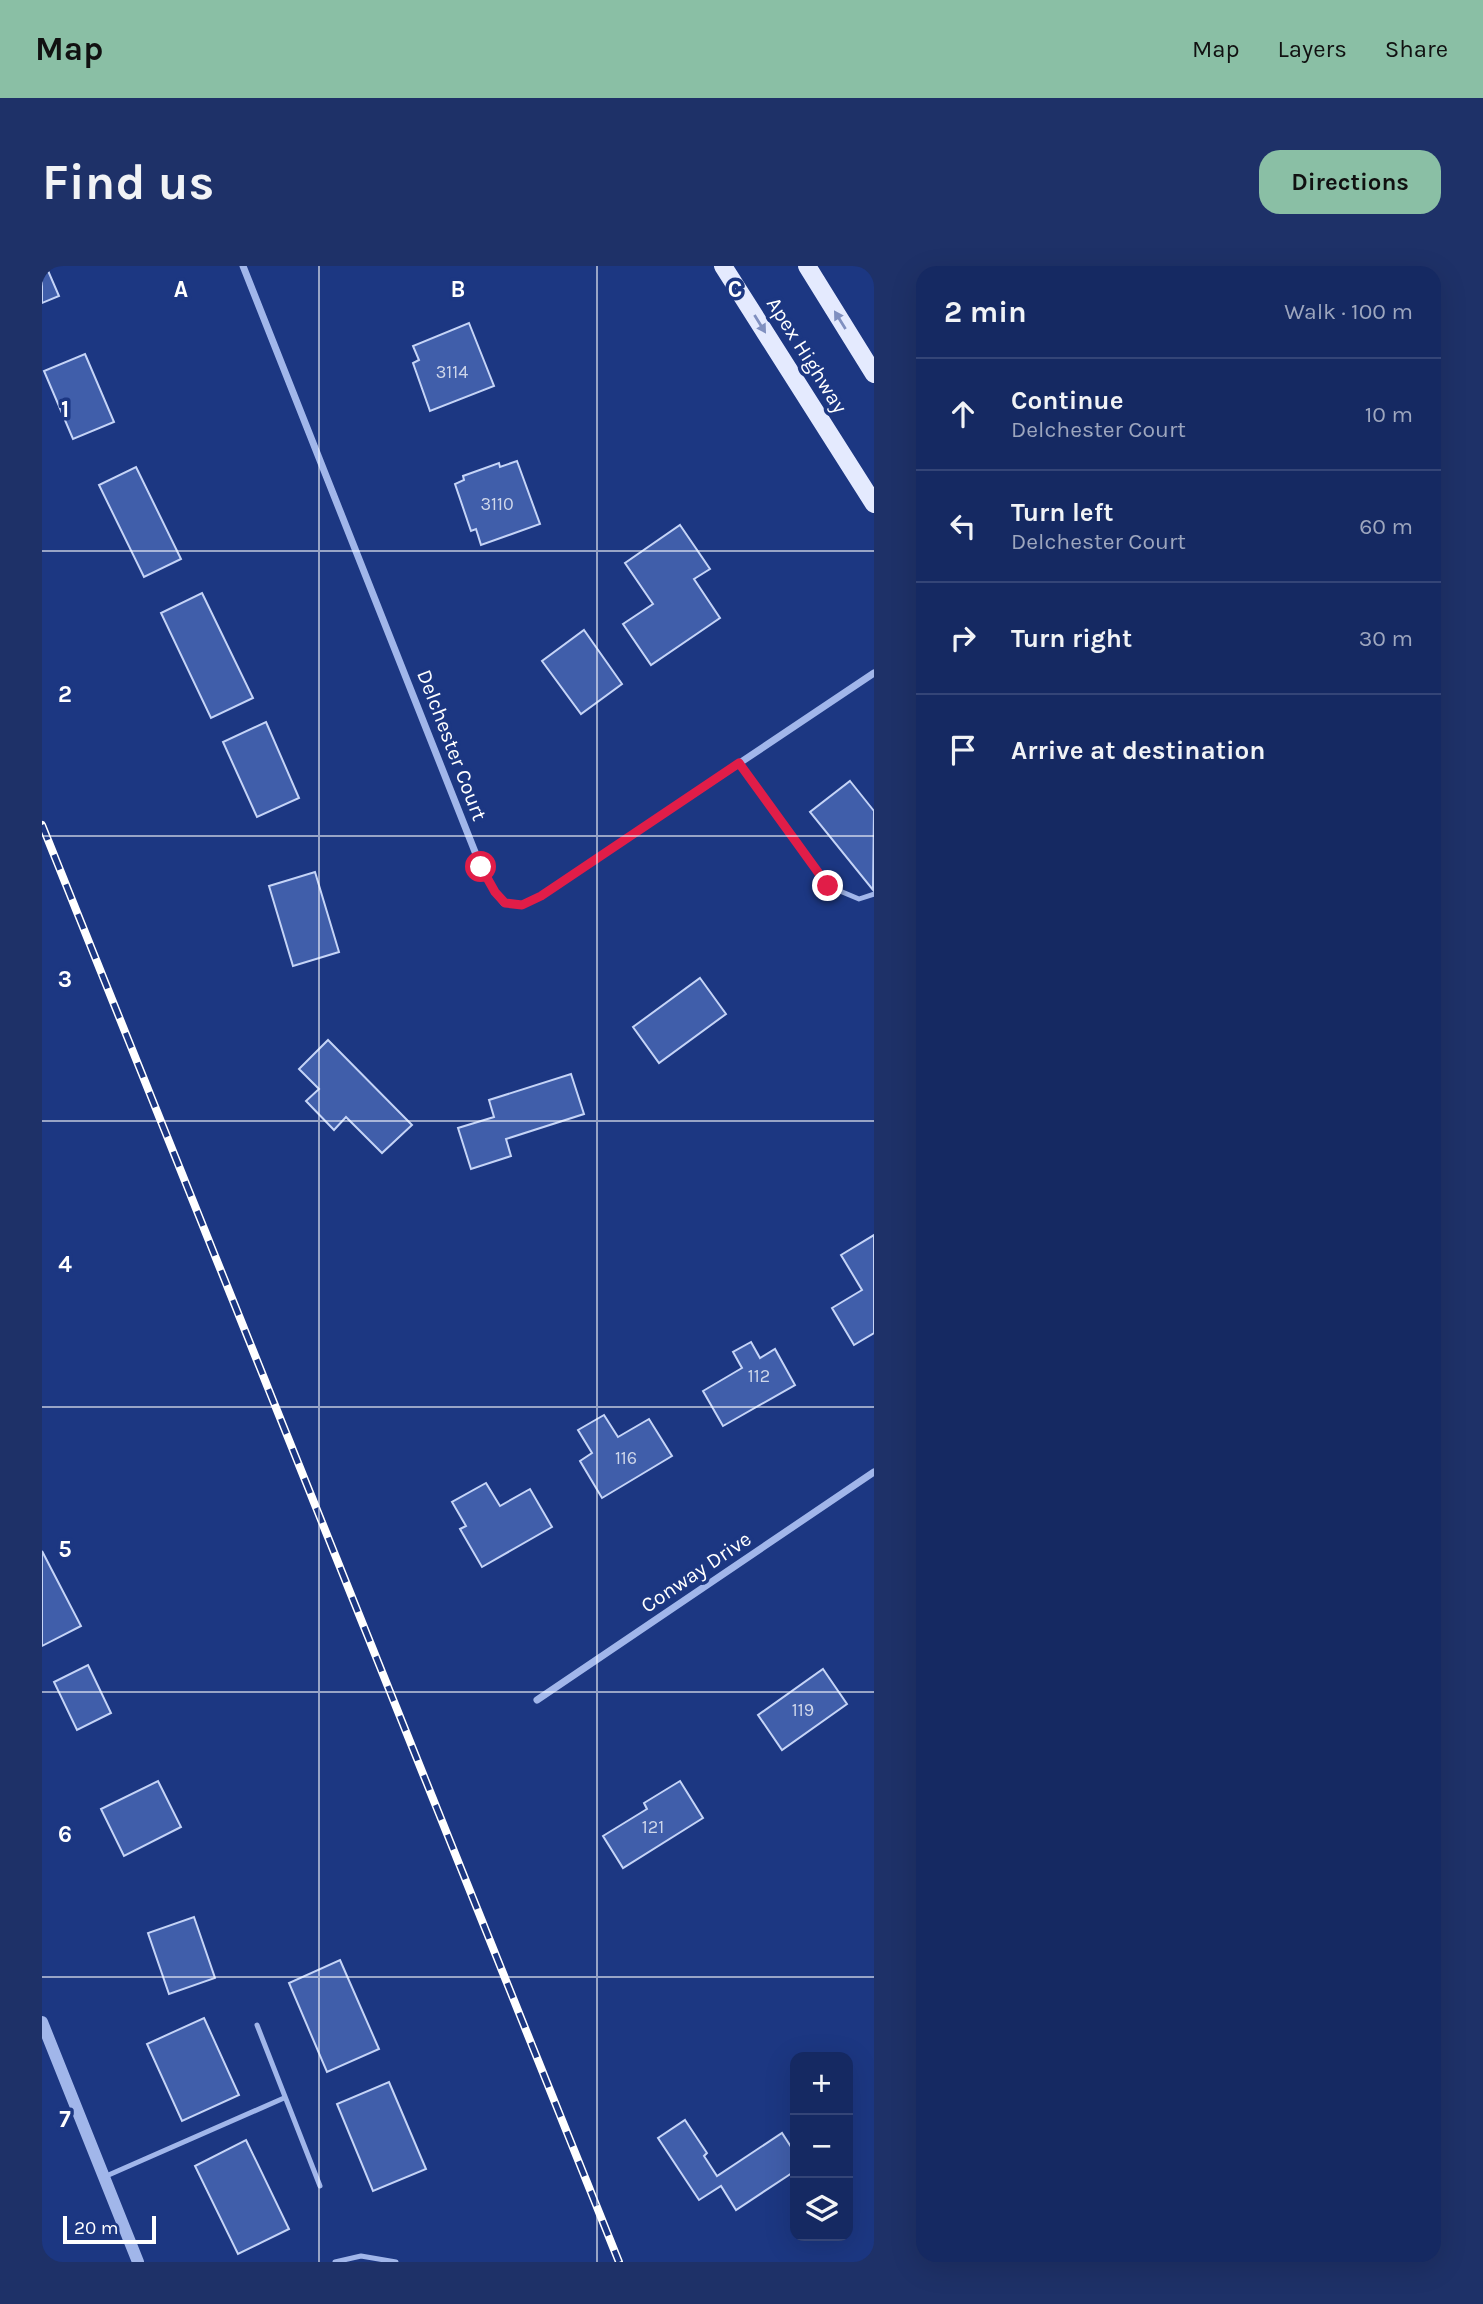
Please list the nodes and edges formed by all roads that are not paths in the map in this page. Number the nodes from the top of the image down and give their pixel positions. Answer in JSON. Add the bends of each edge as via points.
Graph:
{"nodes":[{"id":1,"x":243,"y":266,"type":"edge"},
{"id":2,"x":723,"y":266,"type":"edge"},
{"id":3,"x":807,"y":266,"type":"edge"},
{"id":4,"x":874,"y":373,"type":"edge"},
{"id":5,"x":874,"y":505,"type":"edge"},
{"id":6,"x":874,"y":673,"type":"edge"},
{"id":7,"x":739,"y":763,"type":"junction"},
{"id":8,"x":874,"y":894,"type":"edge"},
{"id":9,"x":874,"y":1472,"type":"edge"},
{"id":10,"x":537,"y":1700,"type":"dead end"},
{"id":11,"x":42,"y":2022,"type":"edge"},
{"id":12,"x":257,"y":2025,"type":"dead end"},
{"id":13,"x":284,"y":2098,"type":"junction"},
{"id":14,"x":104,"y":2178,"type":"junction"},
{"id":15,"x":320,"y":2186,"type":"dead end"},
{"id":16,"x":138,"y":2262,"type":"edge"},
{"id":17,"x":335,"y":2262,"type":"edge"},
{"id":18,"x":396,"y":2262,"type":"edge"}],
"edges":[{"from":1,"to":7,"type":"street","name":"Delchester Court","via":[[481,867],[505,903],[522,905],[541,896]]},
{"from":2,"to":5,"type":"main road","name":"Apex Highway","one_way":true},
{"from":4,"to":3,"type":"main road","one_way":true},
{"from":6,"to":7,"type":"street","name":"Delchester Court"},
{"from":7,"to":8,"type":"lane","via":[[828,886],[859,899]]},
{"from":9,"to":10,"type":"street","name":"Conway Drive"},
{"from":11,"to":14,"type":"street"},
{"from":12,"to":13,"type":"lane"},
{"from":13,"to":14,"type":"lane"},
{"from":13,"to":15,"type":"lane"},
{"from":14,"to":16,"type":"street"},
{"from":17,"to":18,"type":"lane","via":[[361,2256]]}]}
